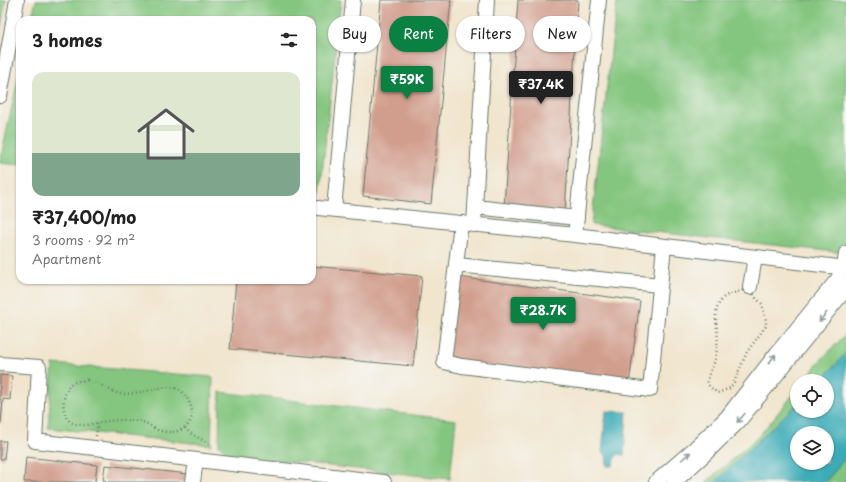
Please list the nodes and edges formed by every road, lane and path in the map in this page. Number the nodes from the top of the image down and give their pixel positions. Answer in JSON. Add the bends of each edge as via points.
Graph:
{"nodes":[{"id":1,"x":17,"y":0,"type":"edge"},
{"id":2,"x":353,"y":0,"type":"edge"},
{"id":3,"x":487,"y":0,"type":"edge"},
{"id":4,"x":599,"y":0,"type":"edge"},
{"id":5,"x":0,"y":96,"type":"edge"},
{"id":6,"x":475,"y":207,"type":"junction"},
{"id":7,"x":318,"y":208,"type":"dead end"},
{"id":8,"x":334,"y":209,"type":"junction"},
{"id":9,"x":576,"y":218,"type":"junction"},
{"id":10,"x":468,"y":224,"type":"junction"},
{"id":11,"x":575,"y":235,"type":"junction"},
{"id":12,"x":664,"y":246,"type":"junction"},
{"id":13,"x":846,"y":253,"type":"edge"},
{"id":14,"x":755,"y":257,"type":"junction"},
{"id":15,"x":456,"y":265,"type":"junction"},
{"id":16,"x":845,"y":268,"type":"edge"},
{"id":17,"x":660,"y":285,"type":"junction"},
{"id":18,"x":846,"y":286,"type":"edge"},
{"id":19,"x":750,"y":287,"type":"junction"},
{"id":20,"x":0,"y":364,"type":"edge"},
{"id":21,"x":185,"y":428,"type":"junction"},
{"id":22,"x":211,"y":445,"type":"dead end"},
{"id":23,"x":196,"y":460,"type":"junction"},
{"id":24,"x":295,"y":477,"type":"edge"},
{"id":25,"x":193,"y":482,"type":"edge"},
{"id":26,"x":384,"y":482,"type":"edge"},
{"id":27,"x":656,"y":482,"type":"edge"},
{"id":28,"x":674,"y":482,"type":"edge"}],
"edges":[{"from":1,"to":5,"type":"street"},
{"from":2,"to":8,"type":"street"},
{"from":3,"to":6,"type":"street"},
{"from":4,"to":9,"type":"street"},
{"from":6,"to":9,"type":"street"},
{"from":6,"to":10,"type":"street"},
{"from":7,"to":8,"type":"street"},
{"from":8,"to":10,"type":"street"},
{"from":9,"to":11,"type":"street"},
{"from":10,"to":11,"type":"street"},
{"from":10,"to":15,"type":"street"},
{"from":11,"to":12,"type":"street"},
{"from":12,"to":14,"type":"street"},
{"from":12,"to":17,"type":"street"},
{"from":13,"to":16,"type":"street"},
{"from":14,"to":16,"type":"street"},
{"from":14,"to":19,"type":"street"},
{"from":15,"to":17,"type":"street"},
{"from":15,"to":17,"type":"street","via":[[444,362],[650,390]]},
{"from":27,"to":16,"type":"street","one_way":true,"via":[[727,417]]},
{"from":18,"to":28,"type":"street","one_way":true,"via":[[739,421]]},
{"from":19,"to":19,"type":"path","via":[[762,304],[766,326],[747,352],[730,388],[717,392],[708,383],[718,342],[716,309],[726,295]]},
{"from":20,"to":23,"type":"street","via":[[39,367],[35,441]]},
{"from":21,"to":21,"type":"path","via":[[161,432],[144,422],[118,420],[91,424],[72,423],[64,411],[64,395],[70,385],[87,380],[121,394],[167,387],[179,390],[193,411]]},
{"from":21,"to":22,"type":"path"},
{"from":23,"to":24,"type":"street"},
{"from":23,"to":25,"type":"street"},
{"from":24,"to":26,"type":"street"}]}
